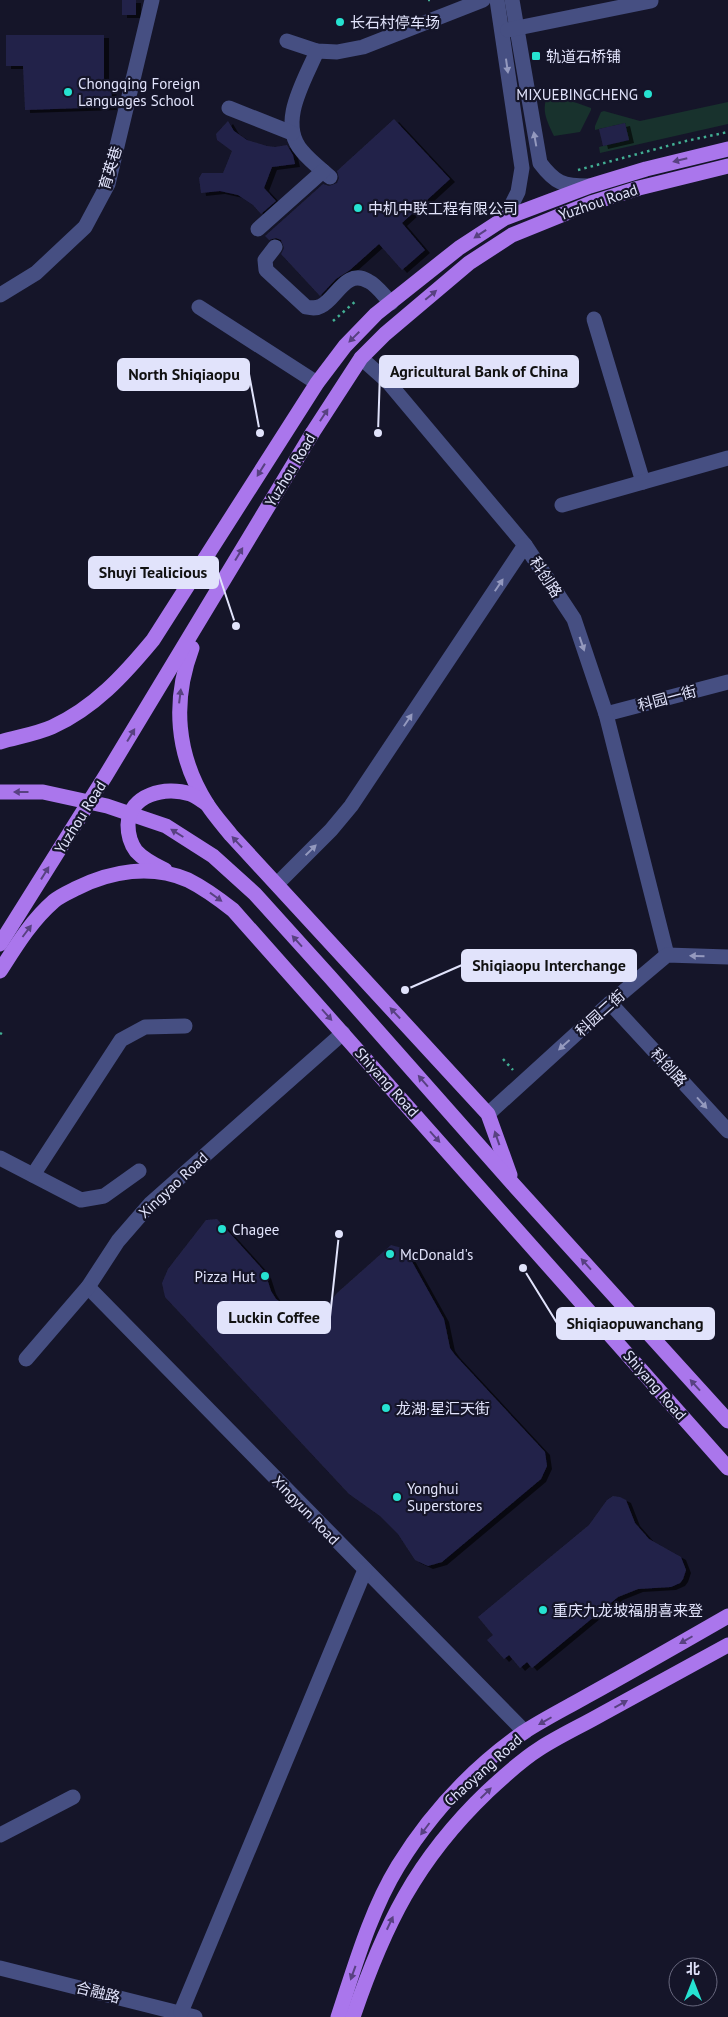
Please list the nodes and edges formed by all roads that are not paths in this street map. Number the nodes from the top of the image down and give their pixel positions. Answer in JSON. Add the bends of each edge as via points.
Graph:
{"nodes":[{"id":1,"x":152,"y":0,"type":"edge"},
{"id":2,"x":483,"y":0,"type":"edge"},
{"id":3,"x":497,"y":0,"type":"edge"},
{"id":4,"x":512,"y":0,"type":"edge"},
{"id":5,"x":651,"y":2,"type":"dead end"},
{"id":6,"x":517,"y":28,"type":"junction"},
{"id":7,"x":502,"y":31,"type":"junction"},
{"id":8,"x":287,"y":41,"type":"dead end"},
{"id":9,"x":317,"y":51,"type":"junction"},
{"id":10,"x":230,"y":108,"type":"dead end"},
{"id":11,"x":292,"y":133,"type":"junction"},
{"id":12,"x":728,"y":149,"type":"edge"},
{"id":13,"x":540,"y":163,"type":"junction"},
{"id":14,"x":728,"y":166,"type":"edge"},
{"id":15,"x":522,"y":168,"type":"junction"},
{"id":16,"x":728,"y":171,"type":"edge"},
{"id":17,"x":693,"y":174,"type":"junction"},
{"id":18,"x":590,"y":186,"type":"junction"},
{"id":19,"x":505,"y":218,"type":"junction"},
{"id":20,"x":258,"y":229,"type":"dead end"},
{"id":21,"x":275,"y":247,"type":"dead end"},
{"id":22,"x":0,"y":295,"type":"edge"},
{"id":23,"x":391,"y":303,"type":"junction"},
{"id":24,"x":199,"y":307,"type":"dead end"},
{"id":25,"x":594,"y":319,"type":"dead end"},
{"id":26,"x":361,"y":358,"type":"junction"},
{"id":27,"x":317,"y":382,"type":"junction"},
{"id":28,"x":727,"y":462,"type":"edge"},
{"id":29,"x":643,"y":482,"type":"junction"},
{"id":30,"x":562,"y":505,"type":"dead end"},
{"id":31,"x":525,"y":545,"type":"junction"},
{"id":32,"x":206,"y":611,"type":"junction"},
{"id":33,"x":728,"y":682,"type":"edge"},
{"id":34,"x":606,"y":714,"type":"junction"},
{"id":35,"x":0,"y":742,"type":"edge"},
{"id":36,"x":0,"y":792,"type":"edge"},
{"id":37,"x":207,"y":804,"type":"junction"},
{"id":38,"x":187,"y":880,"type":"junction"},
{"id":39,"x":277,"y":884,"type":"junction"},
{"id":40,"x":0,"y":944,"type":"edge"},
{"id":41,"x":667,"y":955,"type":"junction"},
{"id":42,"x":728,"y":957,"type":"edge"},
{"id":43,"x":0,"y":971,"type":"edge"},
{"id":44,"x":610,"y":1003,"type":"junction"},
{"id":45,"x":185,"y":1026,"type":"dead end"},
{"id":46,"x":343,"y":1033,"type":"junction"},
{"id":47,"x":488,"y":1114,"type":"junction"},
{"id":48,"x":728,"y":1131,"type":"edge"},
{"id":49,"x":0,"y":1158,"type":"edge"},
{"id":50,"x":139,"y":1171,"type":"dead end"},
{"id":51,"x":33,"y":1175,"type":"junction"},
{"id":52,"x":513,"y":1184,"type":"junction"},
{"id":53,"x":88,"y":1287,"type":"junction"},
{"id":54,"x":26,"y":1358,"type":"dead end"},
{"id":55,"x":728,"y":1421,"type":"edge"},
{"id":56,"x":728,"y":1468,"type":"edge"},
{"id":57,"x":365,"y":1570,"type":"junction"},
{"id":58,"x":727,"y":1617,"type":"edge"},
{"id":59,"x":728,"y":1645,"type":"edge"},
{"id":60,"x":525,"y":1732,"type":"junction"},
{"id":61,"x":73,"y":1797,"type":"dead end"},
{"id":62,"x":0,"y":1835,"type":"edge"},
{"id":63,"x":0,"y":1968,"type":"edge"},
{"id":64,"x":188,"y":2015,"type":"edge"},
{"id":65,"x":338,"y":2017,"type":"edge"},
{"id":66,"x":353,"y":2017,"type":"edge"}],
"edges":[{"from":1,"to":22,"type":"street","name":"育英巷","via":[[108,184],[85,227],[36,273]]},
{"from":2,"to":9,"type":"street","via":[[363,48]]},
{"from":3,"to":7,"type":"street"},
{"from":4,"to":6,"type":"street"},
{"from":5,"to":6,"type":"street"},
{"from":6,"to":7,"type":"street"},
{"from":13,"to":6,"type":"street","one_way":true},
{"from":7,"to":15,"type":"street","one_way":true},
{"from":8,"to":9,"type":"street"},
{"from":9,"to":11,"type":"street","via":[[293,112]]},
{"from":10,"to":11,"type":"street"},
{"from":11,"to":20,"type":"street","via":[[302,151],[327,174]]},
{"from":12,"to":18,"type":"main road","name":"Yuzhou Road","one_way":true},
{"from":13,"to":15,"type":"street","via":[[533,172]]},
{"from":13,"to":18,"type":"street","via":[[558,182],[569,186]]},
{"from":14,"to":17,"type":"main road","name":"Yuzhou Road"},
{"from":15,"to":19,"type":"street","via":[[518,192]]},
{"from":16,"to":17,"type":"street"},
{"from":26,"to":17,"type":"main road","name":"Yuzhou Road","one_way":true,"via":[[469,263],[512,234],[591,203]]},
{"from":18,"to":19,"type":"main road","name":"Yuzhou Road"},
{"from":19,"to":23,"type":"main road","name":"Yuzhou Road","one_way":true,"via":[[459,248]]},
{"from":21,"to":23,"type":"street","via":[[265,260],[266,270],[306,307],[322,306],[353,279],[369,281]]},
{"from":23,"to":27,"type":"main road","name":"Yuzhou Road","one_way":true,"via":[[345,346]]},
{"from":24,"to":27,"type":"street"},
{"from":25,"to":29,"type":"street"},
{"from":26,"to":31,"type":"street","via":[[388,382]]},
{"from":32,"to":26,"type":"main road","name":"Yuzhou Road","one_way":true},
{"from":27,"to":35,"type":"main road","name":"Yuzhou Road","one_way":true,"via":[[153,640],[123,676],[89,707],[51,728]]},
{"from":28,"to":29,"type":"street"},
{"from":29,"to":30,"type":"street"},
{"from":31,"to":34,"type":"street","name":"科创路","one_way":true,"via":[[574,619]]},
{"from":39,"to":31,"type":"street","name":"科创路","one_way":true,"via":[[351,806]]},
{"from":37,"to":32,"type":"main road","one_way":true,"via":[[182,745],[178,710],[184,670]]},
{"from":40,"to":32,"type":"main road","name":"Yuzhou Road","one_way":true},
{"from":33,"to":34,"type":"street","name":"科园一街"},
{"from":34,"to":41,"type":"street","name":"科创路"},
{"from":52,"to":36,"type":"main road","name":"Shiyang Road","one_way":true,"via":[[330,976],[255,894],[213,856],[166,826],[107,806],[44,792]]},
{"from":37,"to":38,"type":"main road","via":[[182,792],[159,792],[138,801],[128,820],[131,841],[143,858]]},
{"from":39,"to":37,"type":"main road","one_way":true},
{"from":43,"to":38,"type":"main road","name":"Shiyang Road","one_way":true,"via":[[26,931],[55,900],[93,880],[139,870]]},
{"from":38,"to":46,"type":"main road","name":"Shiyang Road","one_way":true,"via":[[210,892],[233,910]]},
{"from":47,"to":39,"type":"main road","one_way":true},
{"from":42,"to":41,"type":"street","one_way":true},
{"from":41,"to":44,"type":"street","name":"科园二街"},
{"from":44,"to":47,"type":"street","name":"科园二街","one_way":true},
{"from":44,"to":48,"type":"street","name":"科创路","one_way":true},
{"from":45,"to":51,"type":"street","via":[[145,1028],[121,1040]]},
{"from":46,"to":53,"type":"street","name":"Xingyao Road","via":[[151,1203],[118,1241]]},
{"from":46,"to":56,"type":"main road","name":"Shiyang Road","one_way":true},
{"from":52,"to":47,"type":"main road","one_way":true},
{"from":49,"to":51,"type":"street"},
{"from":50,"to":51,"type":"street","via":[[104,1196],[82,1200]]},
{"from":55,"to":52,"type":"main road","name":"Shiyang Road","one_way":true},
{"from":53,"to":54,"type":"street","name":"Xingyao Road"},
{"from":53,"to":57,"type":"street","name":"Xingyun Road"},
{"from":57,"to":60,"type":"street","name":"Xingyun Road"},
{"from":57,"to":64,"type":"street"},
{"from":58,"to":60,"type":"main road","name":"Chaoyang Road","one_way":true},
{"from":66,"to":59,"type":"main road","name":"Chaoyang Road","one_way":true,"via":[[396,1910],[413,1880],[465,1813],[498,1781],[538,1750]]},
{"from":60,"to":65,"type":"main road","name":"Chaoyang Road","one_way":true,"via":[[452,1795],[424,1828],[398,1867],[364,1940]]},
{"from":61,"to":62,"type":"street"},
{"from":63,"to":64,"type":"street","name":"合融路"}]}
